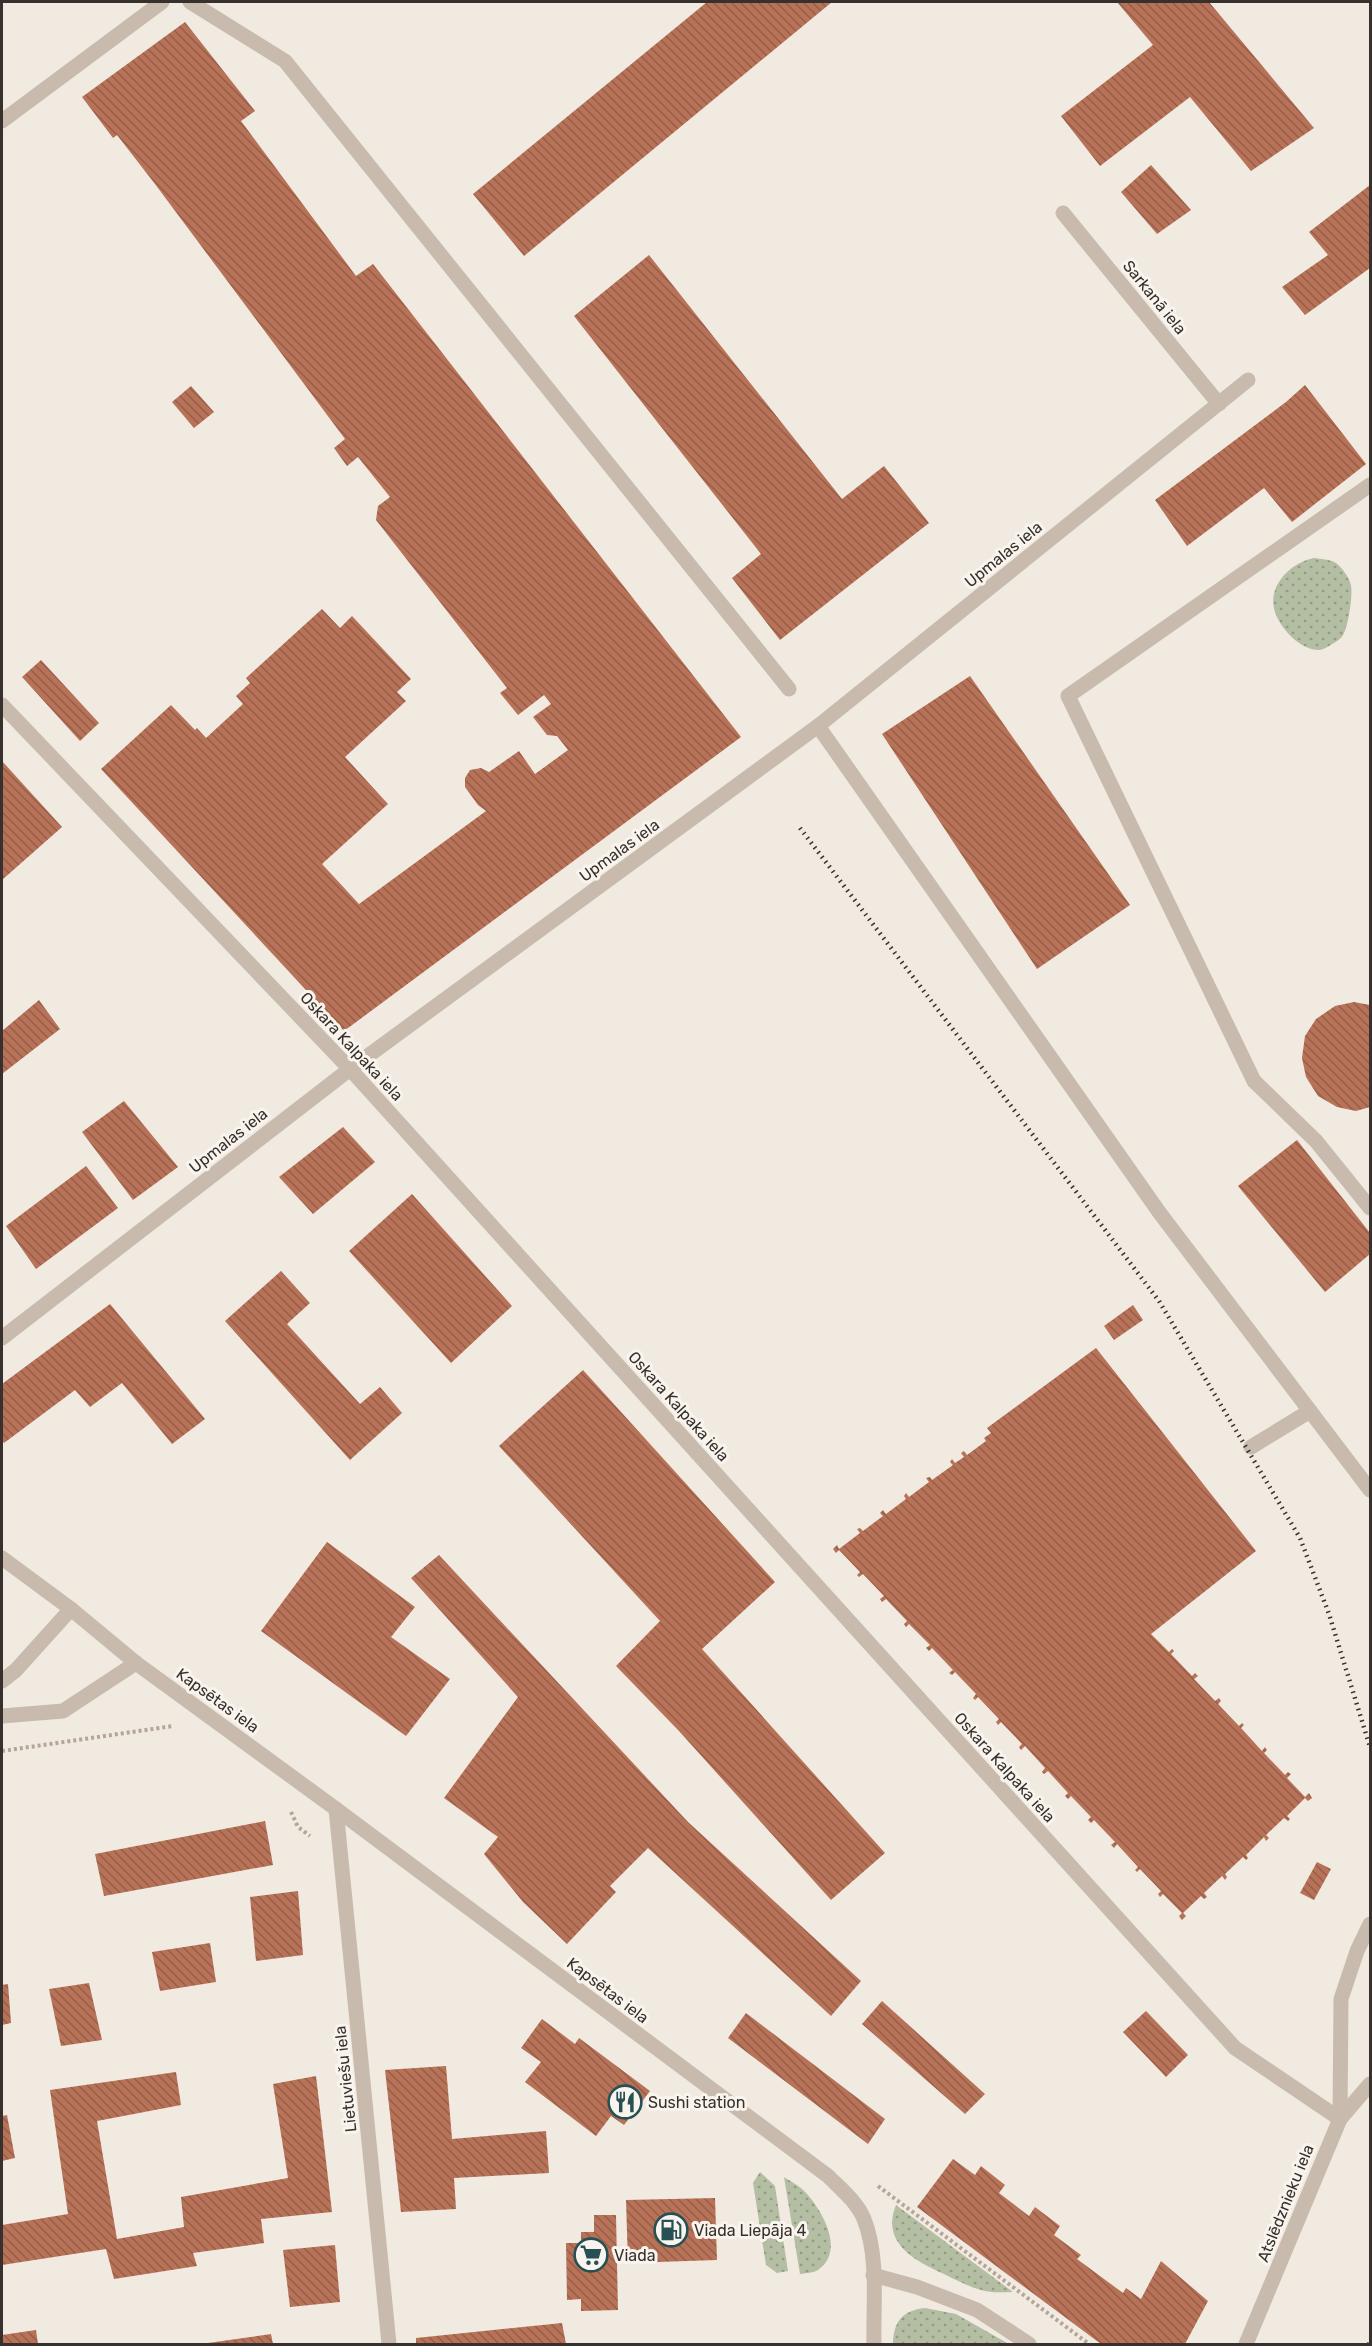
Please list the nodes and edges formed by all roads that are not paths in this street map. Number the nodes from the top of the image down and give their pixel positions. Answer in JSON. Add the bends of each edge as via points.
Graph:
{"nodes":[{"id":1,"x":162,"y":2,"type":"edge"},
{"id":2,"x":190,"y":2,"type":"edge"},
{"id":3,"x":2,"y":121,"type":"edge"},
{"id":4,"x":1063,"y":213,"type":"dead end"},
{"id":5,"x":1248,"y":380,"type":"dead end"},
{"id":6,"x":1219,"y":404,"type":"junction"},
{"id":7,"x":1371,"y":485,"type":"edge"},
{"id":8,"x":789,"y":689,"type":"dead end"},
{"id":9,"x":2,"y":705,"type":"edge"},
{"id":10,"x":818,"y":726,"type":"junction"},
{"id":11,"x":350,"y":1069,"type":"junction"},
{"id":12,"x":1371,"y":1209,"type":"edge"},
{"id":13,"x":2,"y":1338,"type":"edge"},
{"id":14,"x":1310,"y":1411,"type":"junction"},
{"id":15,"x":1251,"y":1447,"type":"dead end"},
{"id":16,"x":1371,"y":1490,"type":"edge"},
{"id":17,"x":2,"y":1558,"type":"edge"},
{"id":18,"x":71,"y":1609,"type":"junction"},
{"id":19,"x":136,"y":1663,"type":"junction"},
{"id":20,"x":2,"y":1681,"type":"edge"},
{"id":21,"x":2,"y":1716,"type":"edge"},
{"id":22,"x":336,"y":1809,"type":"junction"},
{"id":23,"x":1371,"y":1924,"type":"edge"},
{"id":24,"x":1371,"y":2084,"type":"edge"},
{"id":25,"x":1340,"y":2119,"type":"junction"},
{"id":26,"x":873,"y":2276,"type":"junction"},
{"id":27,"x":389,"y":2344,"type":"edge"},
{"id":28,"x":874,"y":2344,"type":"edge"},
{"id":29,"x":1029,"y":2344,"type":"edge"},
{"id":30,"x":1247,"y":2344,"type":"edge"}],
"edges":[{"from":1,"to":3,"type":"street"},
{"from":2,"to":8,"type":"street","via":[[285,61]]},
{"from":4,"to":6,"type":"street","name":"Sarkanā iela"},
{"from":5,"to":6,"type":"street","name":"Upmalas iela"},
{"from":6,"to":10,"type":"street","name":"Upmalas iela"},
{"from":7,"to":12,"type":"street","via":[[1068,696],[1254,1081],[1316,1141]]},
{"from":9,"to":11,"type":"street","name":"Oskara Kalpaka iela"},
{"from":10,"to":11,"type":"street","name":"Upmalas iela"},
{"from":10,"to":14,"type":"street","via":[[1158,1212]]},
{"from":11,"to":13,"type":"street","name":"Upmalas iela"},
{"from":11,"to":25,"type":"street","name":"Oskara Kalpaka iela","via":[[1235,2048]]},
{"from":14,"to":15,"type":"street"},
{"from":14,"to":16,"type":"street"},
{"from":17,"to":18,"type":"street","name":"Kapsētas iela"},
{"from":18,"to":19,"type":"street","name":"Kapsētas iela"},
{"from":18,"to":20,"type":"street"},
{"from":19,"to":21,"type":"street","via":[[63,1711]]},
{"from":19,"to":22,"type":"street","name":"Kapsētas iela"},
{"from":22,"to":26,"type":"street","name":"Kapsētas iela","via":[[828,2176],[851,2198],[863,2217]]},
{"from":22,"to":27,"type":"street","name":"Lietuviešu iela"},
{"from":23,"to":25,"type":"street","via":[[1357,1950],[1341,2000]]},
{"from":24,"to":25,"type":"street","name":"Atslēdznieku iela"},
{"from":25,"to":30,"type":"street","name":"Atslēdznieku iela"},
{"from":26,"to":28,"type":"street","name":"Kapsētas iela"},
{"from":26,"to":29,"type":"street","via":[[917,2287],[977,2310]]}]}
